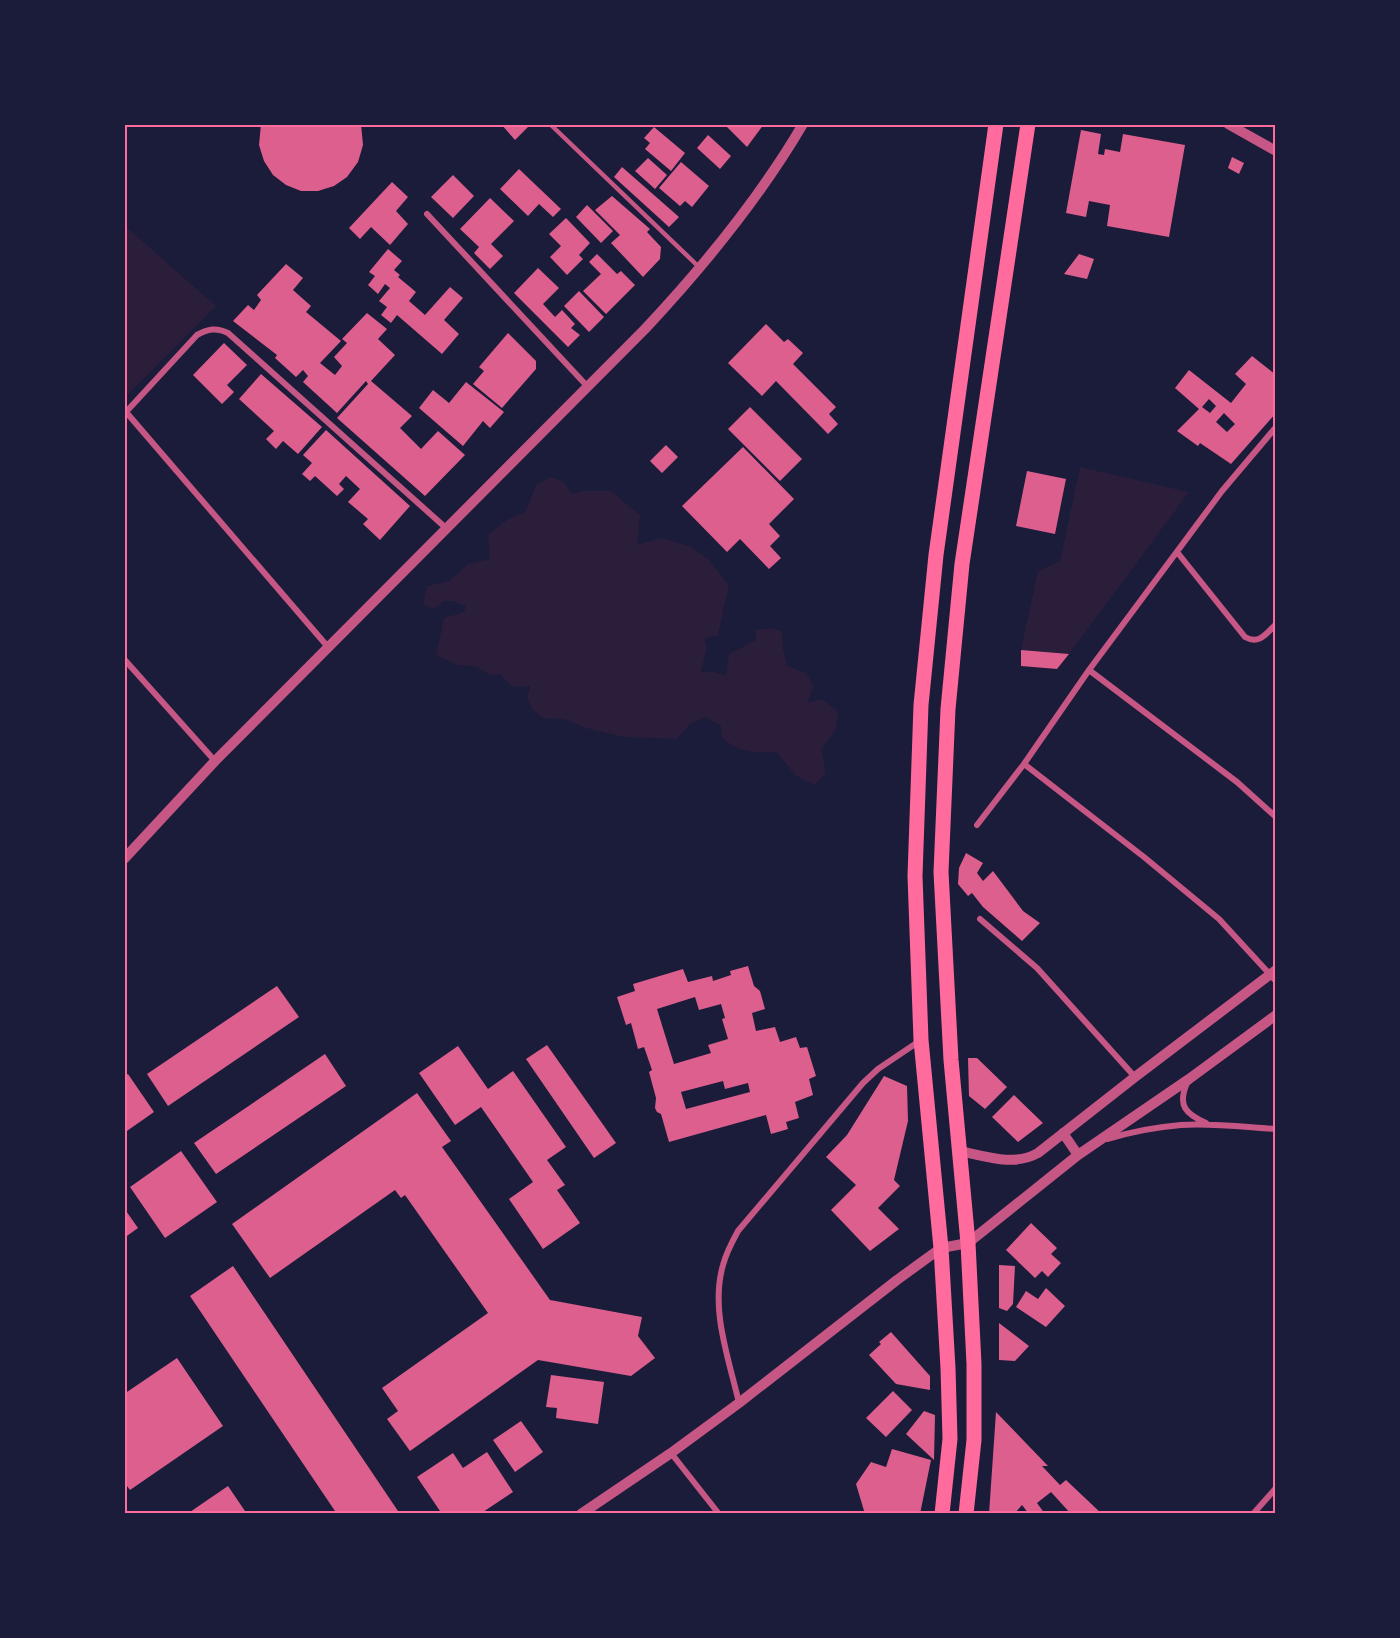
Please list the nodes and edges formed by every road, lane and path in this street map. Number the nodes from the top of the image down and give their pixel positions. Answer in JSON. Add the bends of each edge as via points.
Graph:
{"nodes":[{"id":1,"x":550,"y":124,"type":"edge"},
{"id":2,"x":803,"y":124,"type":"edge"},
{"id":3,"x":996,"y":124,"type":"edge"},
{"id":4,"x":1028,"y":124,"type":"edge"},
{"id":5,"x":1228,"y":124,"type":"edge"},
{"id":6,"x":1275,"y":151,"type":"edge"},
{"id":7,"x":427,"y":214,"type":"dead end"},
{"id":8,"x":701,"y":268,"type":"junction"},
{"id":9,"x":587,"y":386,"type":"junction"},
{"id":10,"x":125,"y":412,"type":"edge"},
{"id":11,"x":1275,"y":427,"type":"edge"},
{"id":12,"x":446,"y":528,"type":"junction"},
{"id":13,"x":1177,"y":552,"type":"junction"},
{"id":14,"x":1275,"y":624,"type":"edge"},
{"id":15,"x":328,"y":647,"type":"junction"},
{"id":16,"x":124,"y":659,"type":"edge"},
{"id":17,"x":1089,"y":670,"type":"junction"},
{"id":18,"x":215,"y":761,"type":"junction"},
{"id":19,"x":1024,"y":764,"type":"junction"},
{"id":20,"x":1275,"y":817,"type":"edge"},
{"id":21,"x":977,"y":825,"type":"dead end"},
{"id":22,"x":124,"y":859,"type":"edge"},
{"id":23,"x":980,"y":920,"type":"dead end"},
{"id":24,"x":1274,"y":975,"type":"edge"},
{"id":25,"x":1275,"y":1015,"type":"edge"},
{"id":26,"x":921,"y":1040,"type":"junction"},
{"id":27,"x":1136,"y":1077,"type":"junction"},
{"id":28,"x":1189,"y":1079,"type":"junction"},
{"id":29,"x":1210,"y":1125,"type":"junction"},
{"id":30,"x":1275,"y":1129,"type":"edge"},
{"id":31,"x":1063,"y":1133,"type":"junction"},
{"id":32,"x":1100,"y":1141,"type":"junction"},
{"id":33,"x":959,"y":1151,"type":"junction"},
{"id":34,"x":1078,"y":1155,"type":"junction"},
{"id":35,"x":968,"y":1243,"type":"junction"},
{"id":36,"x":941,"y":1248,"type":"junction"},
{"id":37,"x":739,"y":1403,"type":"junction"},
{"id":38,"x":670,"y":1453,"type":"junction"},
{"id":39,"x":1275,"y":1488,"type":"edge"},
{"id":40,"x":581,"y":1514,"type":"edge"},
{"id":41,"x":719,"y":1514,"type":"edge"},
{"id":42,"x":942,"y":1514,"type":"edge"},
{"id":43,"x":966,"y":1514,"type":"edge"},
{"id":44,"x":1253,"y":1514,"type":"edge"}],
"edges":[{"from":1,"to":8,"type":"lane"},
{"from":2,"to":8,"type":"street","via":[[758,195]]},
{"from":3,"to":26,"type":"main road","via":[[936,555],[921,705],[915,876]]},
{"from":4,"to":33,"type":"main road","via":[[962,564],[948,709],[941,872]]},
{"from":5,"to":6,"type":"street"},
{"from":7,"to":9,"type":"street"},
{"from":8,"to":9,"type":"street"},
{"from":9,"to":12,"type":"street"},
{"from":10,"to":12,"type":"street","via":[[198,335],[220,329]]},
{"from":10,"to":15,"type":"street"},
{"from":11,"to":13,"type":"street"},
{"from":12,"to":15,"type":"street"},
{"from":13,"to":14,"type":"street","via":[[1245,637],[1261,639]]},
{"from":13,"to":17,"type":"street"},
{"from":15,"to":18,"type":"street"},
{"from":16,"to":18,"type":"street"},
{"from":17,"to":19,"type":"street"},
{"from":17,"to":20,"type":"street","via":[[1237,782]]},
{"from":18,"to":22,"type":"street"},
{"from":19,"to":21,"type":"street"},
{"from":19,"to":24,"type":"street","via":[[1219,920]]},
{"from":23,"to":27,"type":"street","via":[[1037,968]]},
{"from":24,"to":27,"type":"street"},
{"from":25,"to":28,"type":"street"},
{"from":26,"to":36,"type":"main road"},
{"from":26,"to":37,"type":"street","via":[[878,1069],[848,1099],[738,1231],[728,1249],[718,1289],[718,1314]]},
{"from":27,"to":31,"type":"street"},
{"from":28,"to":29,"type":"street","via":[[1183,1092],[1185,1108]]},
{"from":28,"to":32,"type":"street"},
{"from":29,"to":30,"type":"street"},
{"from":29,"to":32,"type":"street","via":[[1154,1128]]},
{"from":31,"to":33,"type":"street","via":[[1038,1154],[1021,1159],[1003,1160]]},
{"from":31,"to":34,"type":"street"},
{"from":32,"to":34,"type":"street"},
{"from":33,"to":35,"type":"main road"},
{"from":34,"to":35,"type":"street"},
{"from":35,"to":36,"type":"street"},
{"from":35,"to":43,"type":"main road","via":[[974,1440]]},
{"from":36,"to":37,"type":"street"},
{"from":36,"to":42,"type":"main road","via":[[950,1439]]},
{"from":37,"to":38,"type":"street"},
{"from":38,"to":40,"type":"street"},
{"from":38,"to":41,"type":"street"},
{"from":39,"to":44,"type":"street"}]}
